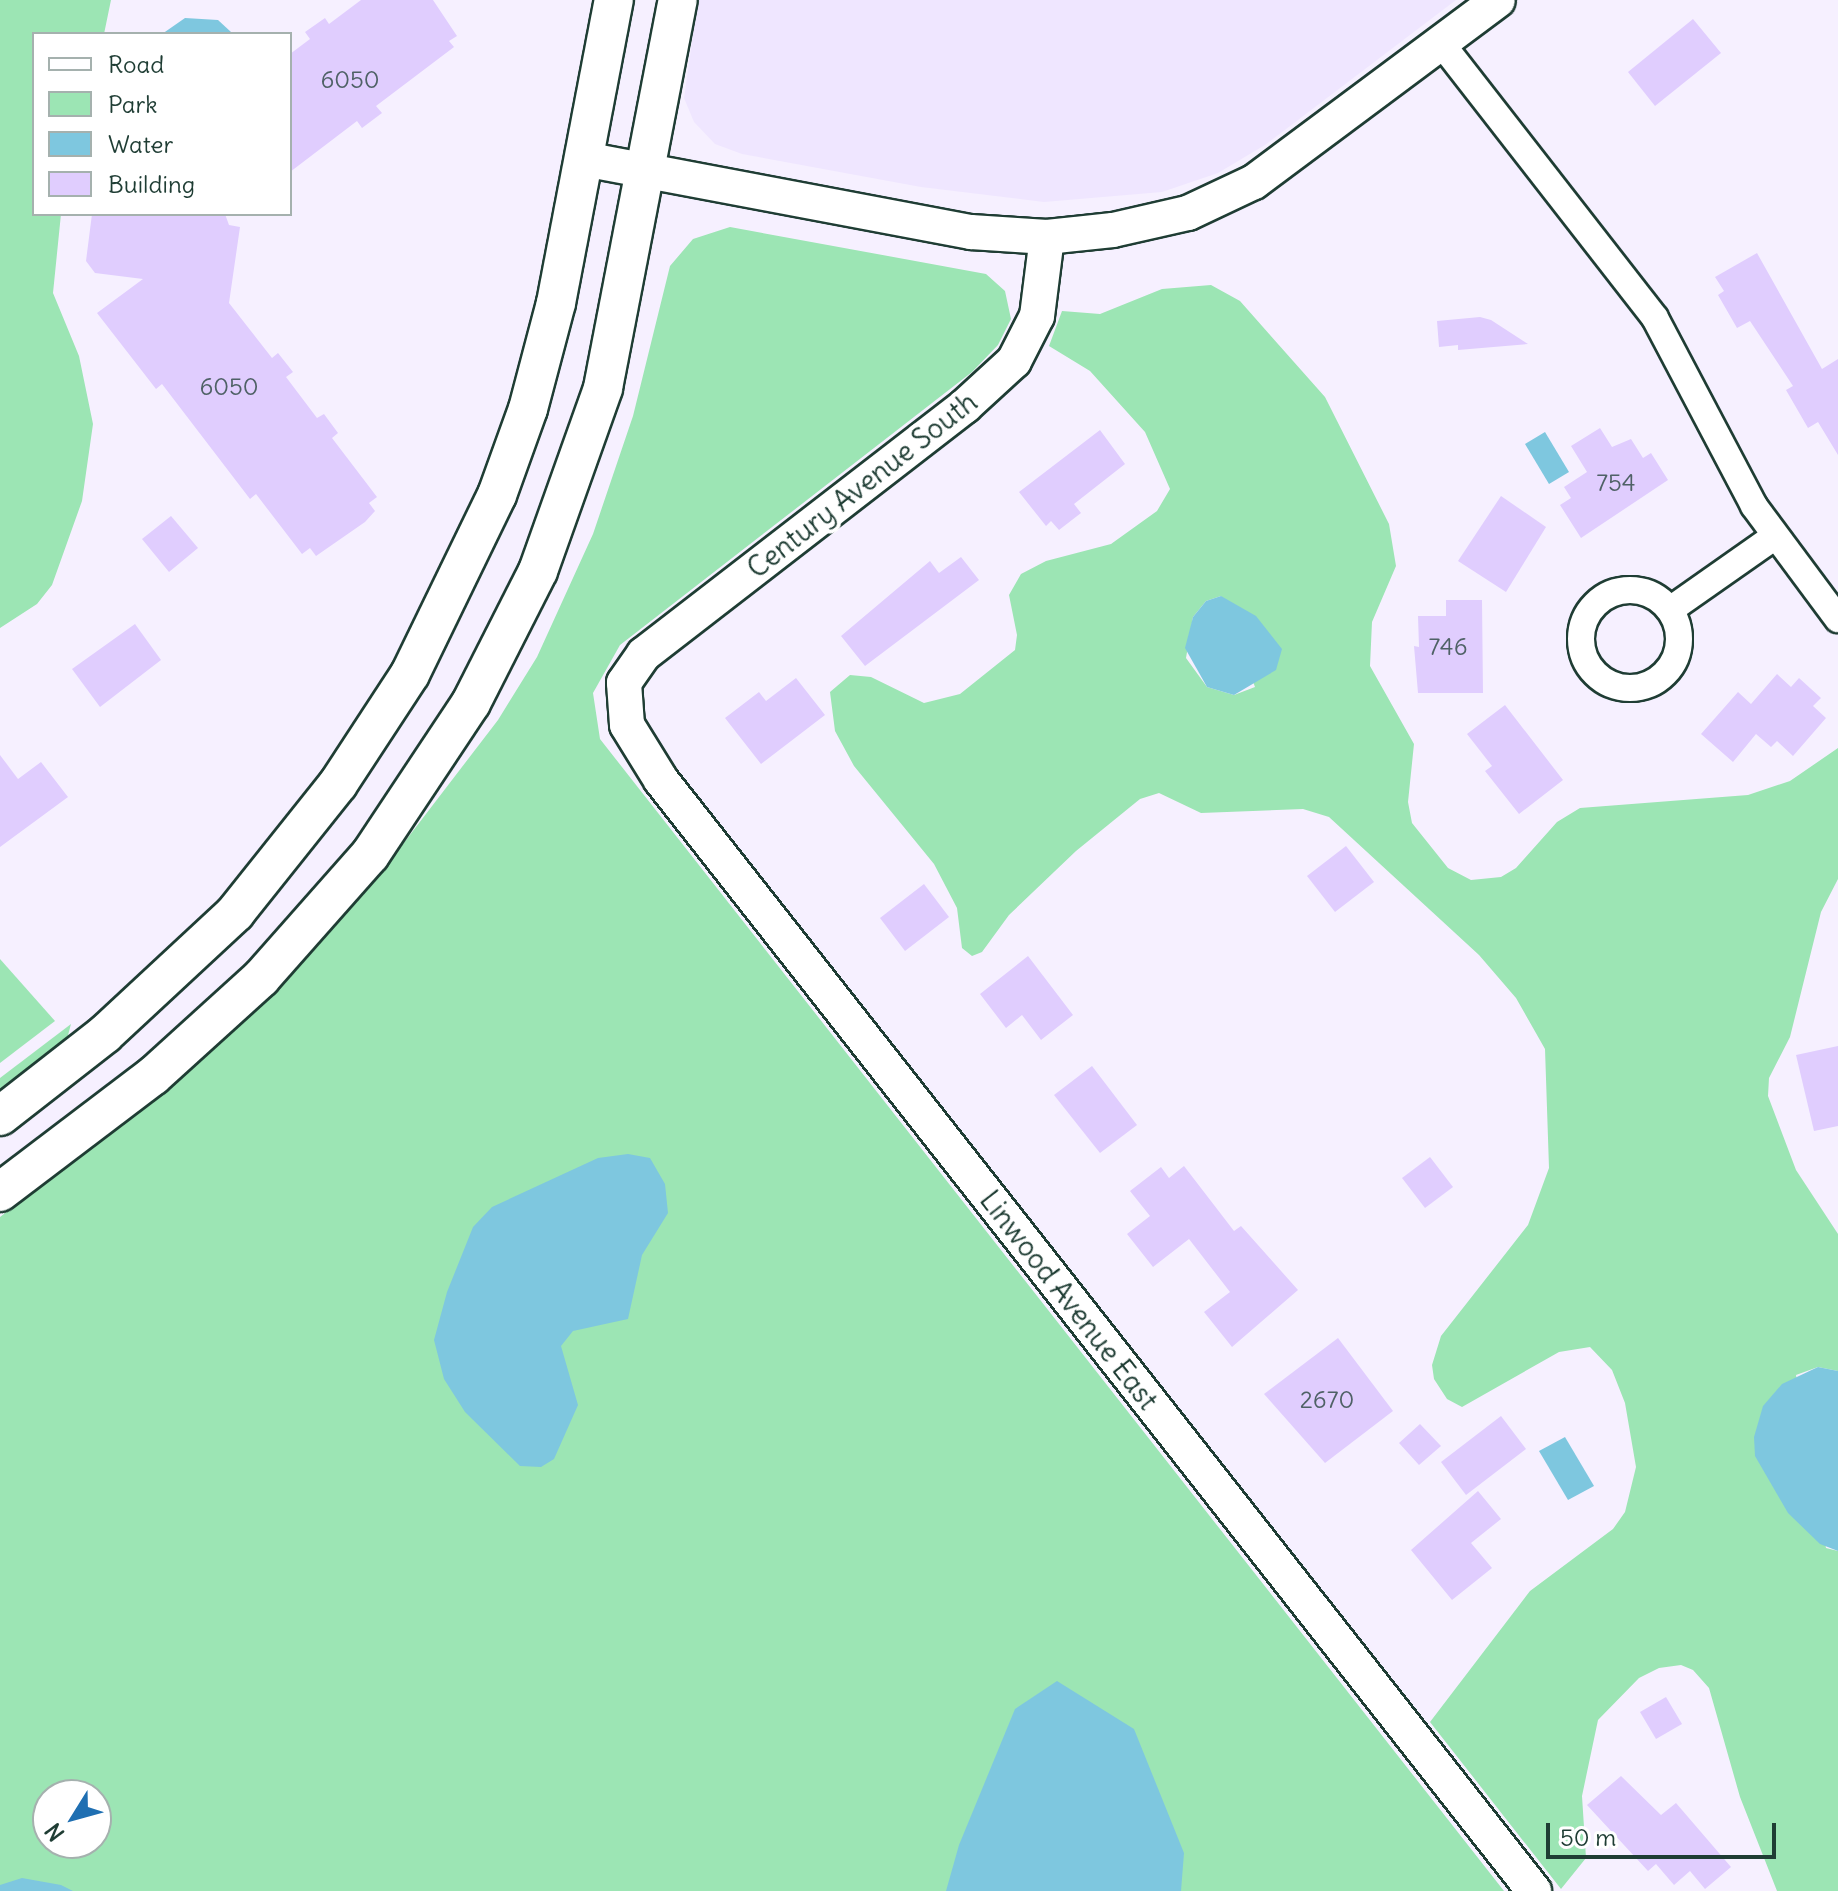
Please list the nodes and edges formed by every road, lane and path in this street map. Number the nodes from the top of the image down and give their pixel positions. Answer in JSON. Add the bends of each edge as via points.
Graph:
{"nodes":[{"id":1,"x":614,"y":0,"type":"edge"},
{"id":2,"x":678,"y":0,"type":"edge"},
{"id":3,"x":1498,"y":0,"type":"edge"},
{"id":4,"x":1441,"y":43,"type":"junction"},
{"id":5,"x":584,"y":159,"type":"junction"},
{"id":6,"x":646,"y":174,"type":"junction"},
{"id":7,"x":1047,"y":237,"type":"junction"},
{"id":8,"x":1774,"y":537,"type":"junction"},
{"id":9,"x":1670,"y":610,"type":"dead end"},
{"id":10,"x":1838,"y":619,"type":"edge"},
{"id":11,"x":622,"y":699,"type":"joint"},
{"id":12,"x":0,"y":1116,"type":"edge"},
{"id":13,"x":0,"y":1192,"type":"edge"},
{"id":14,"x":1534,"y":1891,"type":"edge"}],
"edges":[{"from":1,"to":5,"type":"main road"},
{"from":2,"to":6,"type":"main road"},
{"from":3,"to":4,"type":"street"},
{"from":4,"to":7,"type":"street","via":[[1289,159],[1221,199],[1166,219]]},
{"from":4,"to":8,"type":"street","via":[[1655,318]]},
{"from":5,"to":6,"type":"street"},
{"from":5,"to":12,"type":"main road","via":[[528,409],[497,495],[410,674],[338,784],[235,913],[105,1034]]},
{"from":6,"to":7,"type":"street","via":[[971,232]]},
{"from":6,"to":13,"type":"main road","via":[[617,330],[575,477],[521,608],[444,748],[348,883],[261,978],[153,1076]]},
{"from":7,"to":11,"type":"street","name":"Century Avenue South","via":[[1037,316],[1014,361],[965,406],[648,650],[627,676]]},
{"from":8,"to":9,"type":"street"},
{"from":8,"to":10,"type":"street"},
{"from":11,"to":14,"type":"street","name":"Linwood Avenue East","via":[[631,734],[661,780]]}]}
